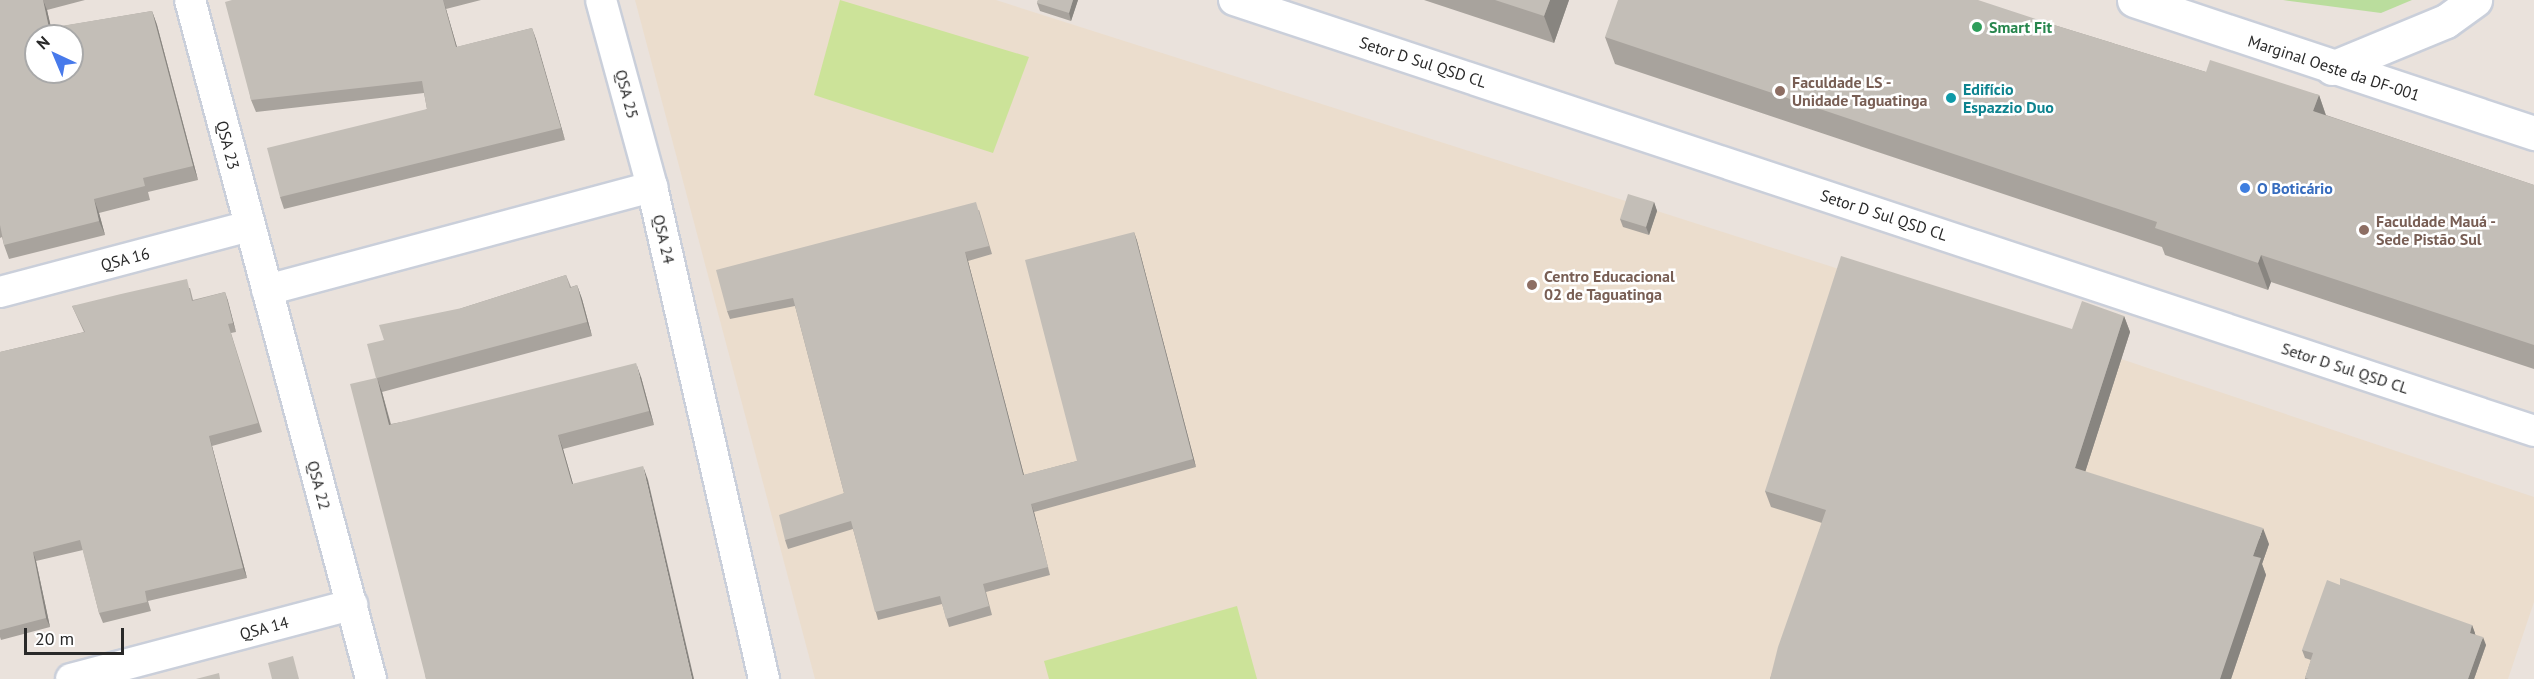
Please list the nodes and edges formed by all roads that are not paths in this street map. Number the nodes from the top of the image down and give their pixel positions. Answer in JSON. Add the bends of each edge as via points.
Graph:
{"nodes":[{"id":1,"x":190,"y":0,"type":"edge"},
{"id":2,"x":601,"y":0,"type":"edge"},
{"id":3,"x":1234,"y":0,"type":"edge"},
{"id":4,"x":2134,"y":0,"type":"edge"},
{"id":5,"x":2475,"y":0,"type":"edge"},
{"id":6,"x":2332,"y":68,"type":"junction"},
{"id":7,"x":2534,"y":133,"type":"edge"},
{"id":8,"x":652,"y":187,"type":"junction"},
{"id":9,"x":249,"y":226,"type":"junction"},
{"id":10,"x":267,"y":290,"type":"junction"},
{"id":11,"x":0,"y":292,"type":"edge"},
{"id":12,"x":2534,"y":431,"type":"edge"},
{"id":13,"x":352,"y":605,"type":"junction"},
{"id":14,"x":71,"y":679,"type":"edge"},
{"id":15,"x":371,"y":679,"type":"edge"},
{"id":16,"x":764,"y":679,"type":"edge"}],
"edges":[{"from":1,"to":9,"type":"street","name":"QSA 23"},
{"from":2,"to":8,"type":"street","name":"QSA 25"},
{"from":3,"to":12,"type":"street","name":"Setor D Sul QSD CL"},
{"from":4,"to":6,"type":"main road","name":"Marginal Oeste da DF-001"},
{"from":5,"to":6,"type":"main road","via":[[2446,21]]},
{"from":6,"to":7,"type":"main road","name":"Marginal Oeste da DF-001"},
{"from":8,"to":10,"type":"street"},
{"from":8,"to":16,"type":"street","name":"QSA 24"},
{"from":9,"to":10,"type":"street","name":"QSA 23"},
{"from":9,"to":11,"type":"street","name":"QSA 16"},
{"from":10,"to":13,"type":"street","name":"QSA 22"},
{"from":13,"to":14,"type":"street","name":"QSA 14"},
{"from":13,"to":15,"type":"street","name":"QSA 22"}]}
